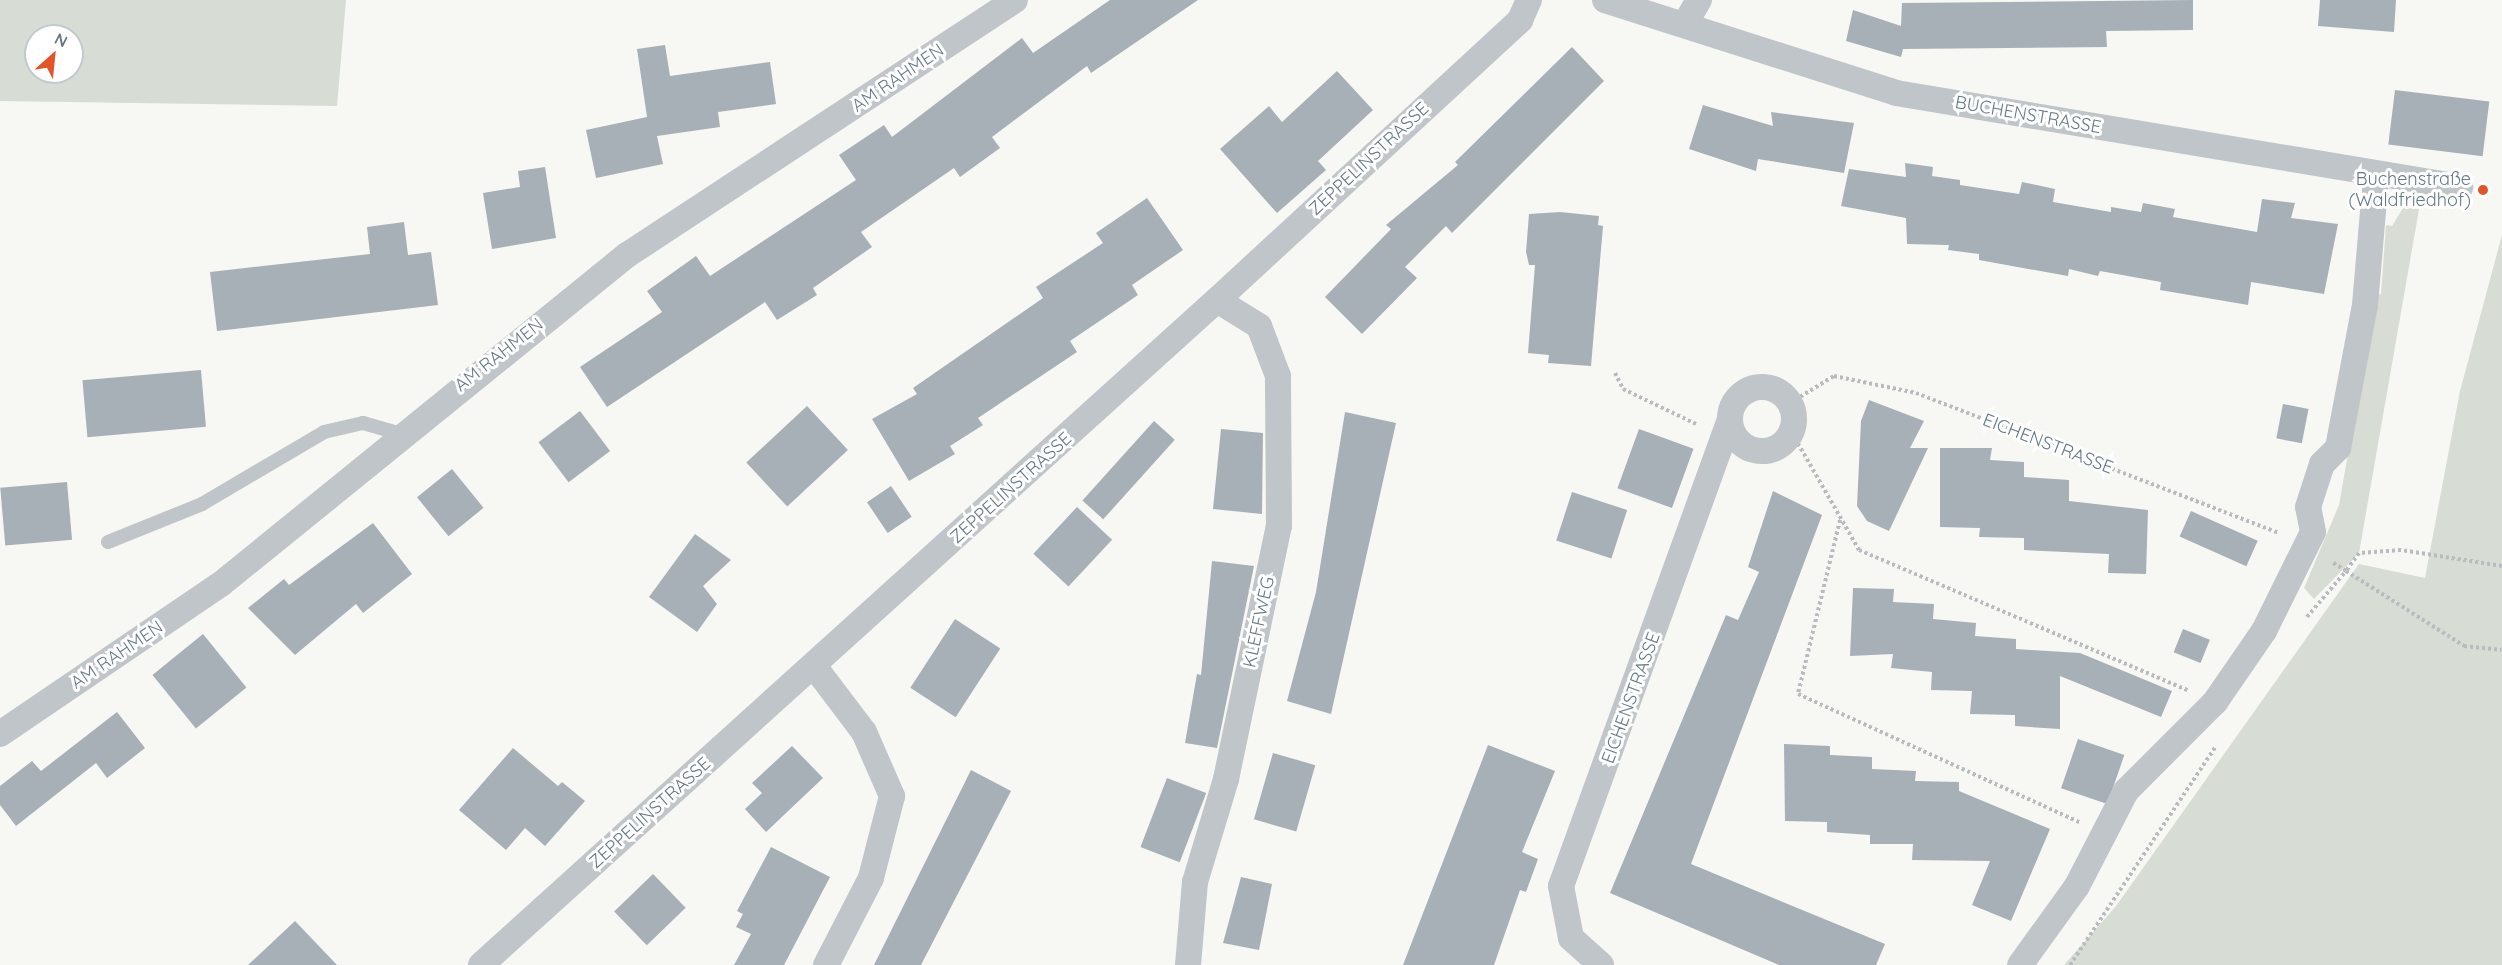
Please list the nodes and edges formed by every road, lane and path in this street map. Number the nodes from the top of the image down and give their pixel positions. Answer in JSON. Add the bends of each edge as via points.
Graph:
{"nodes":[{"id":1,"x":1015,"y":0,"type":"edge"},
{"id":2,"x":1529,"y":0,"type":"edge"},
{"id":3,"x":1605,"y":0,"type":"edge"},
{"id":4,"x":1699,"y":0,"type":"edge"},
{"id":5,"x":1685,"y":24,"type":"junction"},
{"id":6,"x":2376,"y":177,"type":"junction"},
{"id":7,"x":2460,"y":187,"type":"dead end"},
{"id":8,"x":1217,"y":300,"type":"junction"},
{"id":9,"x":1615,"y":374,"type":"dead end"},
{"id":10,"x":1790,"y":403,"type":"junction"},
{"id":11,"x":1730,"y":420,"type":"junction"},
{"id":12,"x":1697,"y":424,"type":"dead end"},
{"id":13,"x":401,"y":434,"type":"junction"},
{"id":14,"x":1792,"y":434,"type":"junction"},
{"id":15,"x":1840,"y":520,"type":"junction"},
{"id":16,"x":108,"y":542,"type":"dead end"},
{"id":17,"x":2306,"y":544,"type":"junction"},
{"id":18,"x":2502,"y":566,"type":"edge"},
{"id":19,"x":2346,"y":571,"type":"junction"},
{"id":20,"x":2301,"y":626,"type":"dead end"},
{"id":21,"x":2502,"y":650,"type":"edge"},
{"id":22,"x":814,"y":666,"type":"junction"},
{"id":23,"x":2215,"y":702,"type":"junction"},
{"id":24,"x":0,"y":734,"type":"edge"},
{"id":25,"x":2222,"y":738,"type":"dead end"},
{"id":26,"x":2100,"y":831,"type":"junction"},
{"id":27,"x":480,"y":965,"type":"edge"},
{"id":28,"x":826,"y":965,"type":"edge"},
{"id":29,"x":1188,"y":965,"type":"edge"},
{"id":30,"x":1601,"y":965,"type":"edge"},
{"id":31,"x":2020,"y":965,"type":"edge"},
{"id":32,"x":2070,"y":965,"type":"edge"}],
"edges":[{"from":1,"to":13,"type":"street","name":"AM RAHMEN","via":[[627,255]]},
{"from":2,"to":8,"type":"street","name":"ZEPPELINSTRASSE","via":[[1520,20]]},
{"from":3,"to":5,"type":"street","name":"BUCHENSTRASSE"},
{"from":4,"to":5,"type":"street"},
{"from":5,"to":6,"type":"street","name":"BUCHENSTRASSE","via":[[1896,93]]},
{"from":6,"to":7,"type":"street","name":"BUCHENSTRASSE"},
{"from":6,"to":17,"type":"street","via":[[2365,305],[2338,448],[2322,464],[2308,507],[2313,532]]},
{"from":8,"to":22,"type":"street","name":"ZEPPELINSTRASSE"},
{"from":8,"to":29,"type":"street","name":"KLEFFWEG","via":[[1259,326],[1278,376],[1280,526],[1226,779],[1196,882]]},
{"from":9,"to":12,"type":"path","via":[[1623,389]]},
{"from":10,"to":11,"type":"street","name":"EICHENSTRASSE","via":[[1774,389],[1753,388],[1736,400]]},
{"from":10,"to":14,"type":"street"},
{"from":10,"to":17,"type":"path","name":"EICHENSTRASSE","via":[[1834,376],[1916,393]]},
{"from":11,"to":14,"type":"street","via":[[1740,443],[1758,451],[1778,448]]},
{"from":11,"to":30,"type":"street","name":"EICHENSTRASSE","via":[[1561,886],[1571,938]]},
{"from":13,"to":16,"type":"lane","via":[[363,423],[324,432],[202,504]]},
{"from":13,"to":24,"type":"street","name":"AM RAHMEN","via":[[221,584]]},
{"from":14,"to":15,"type":"path"},
{"from":15,"to":23,"type":"path","via":[[1859,550]]},
{"from":15,"to":26,"type":"path","via":[[1798,694]]},
{"from":17,"to":19,"type":"path","name":"EICHENSTRASSE"},
{"from":17,"to":23,"type":"street","via":[[2264,631]]},
{"from":18,"to":19,"type":"path","via":[[2401,550],[2359,554]]},
{"from":19,"to":20,"type":"path"},
{"from":19,"to":21,"type":"path","name":"EICHENSTRASSE","via":[[2463,646]]},
{"from":22,"to":27,"type":"street","name":"ZEPPELINSTRASSE"},
{"from":22,"to":28,"type":"street","via":[[864,732],[892,796],[871,878]]},
{"from":23,"to":26,"type":"street","via":[[2126,791]]},
{"from":25,"to":32,"type":"path"},
{"from":26,"to":31,"type":"street","via":[[2077,886]]}]}
